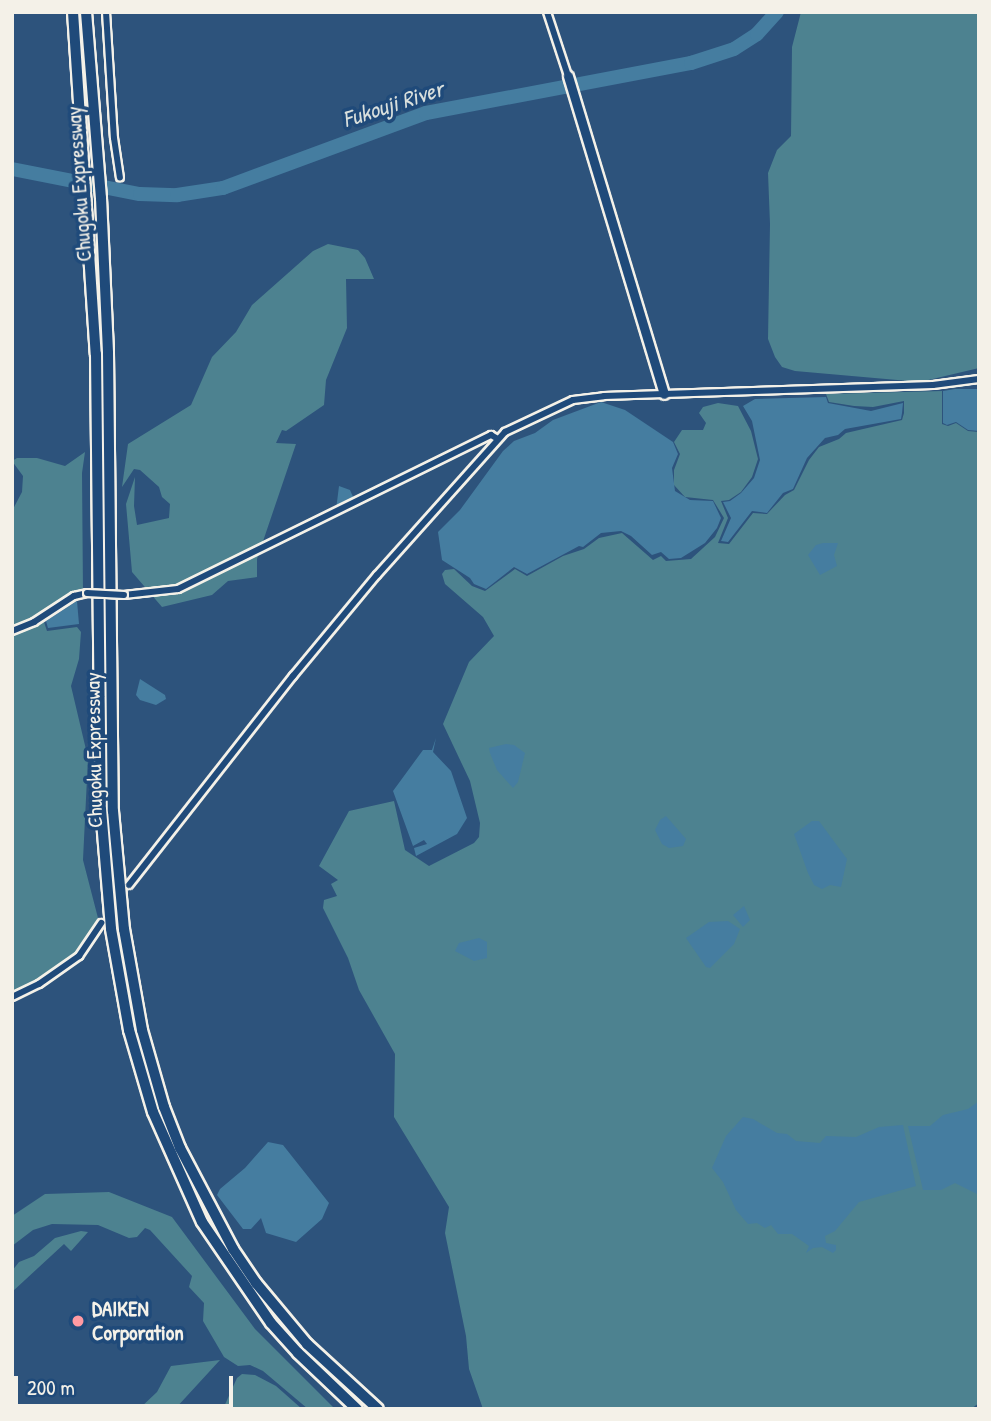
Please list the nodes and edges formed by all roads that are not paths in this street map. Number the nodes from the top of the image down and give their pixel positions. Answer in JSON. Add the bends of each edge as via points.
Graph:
{"nodes":[{"id":1,"x":73,"y":12,"type":"edge"},
{"id":2,"x":86,"y":12,"type":"edge"},
{"id":3,"x":106,"y":12,"type":"edge"},
{"id":4,"x":547,"y":12,"type":"edge"},
{"id":5,"x":568,"y":76,"type":"joint"},
{"id":6,"x":120,"y":178,"type":"dead end"},
{"id":7,"x":979,"y":379,"type":"edge"},
{"id":8,"x":664,"y":394,"type":"junction"},
{"id":9,"x":498,"y":439,"type":"junction"},
{"id":10,"x":12,"y":631,"type":"edge"},
{"id":11,"x":130,"y":886,"type":"tunnel mouth"},
{"id":12,"x":101,"y":923,"type":"tunnel mouth"},
{"id":13,"x":12,"y":997,"type":"edge"},
{"id":14,"x":357,"y":1409,"type":"edge"},
{"id":15,"x":378,"y":1409,"type":"edge"}],
"edges":[{"from":1,"to":14,"type":"highway","name":"Chugoku Expressway","via":[[86,163],[97,403],[101,809],[111,929],[129,1030],[157,1125],[202,1222],[271,1323]]},
{"from":2,"to":15,"type":"highway","name":"Chugoku Expressway","via":[[101,198],[109,394],[113,811],[124,929],[142,1030],[180,1148],[233,1249],[307,1344]]},
{"from":3,"to":6,"type":"street"},
{"from":4,"to":5,"type":"street"},
{"from":5,"to":8,"type":"street"},
{"from":7,"to":8,"type":"street","via":[[933,385]]},
{"from":8,"to":9,"type":"street","via":[[573,400]]},
{"from":9,"to":10,"type":"street","bridge":true,"via":[[491,435],[178,589],[74,596]]},
{"from":9,"to":11,"type":"street","via":[[293,676]]},
{"from":12,"to":13,"type":"street","via":[[79,956]]}]}
